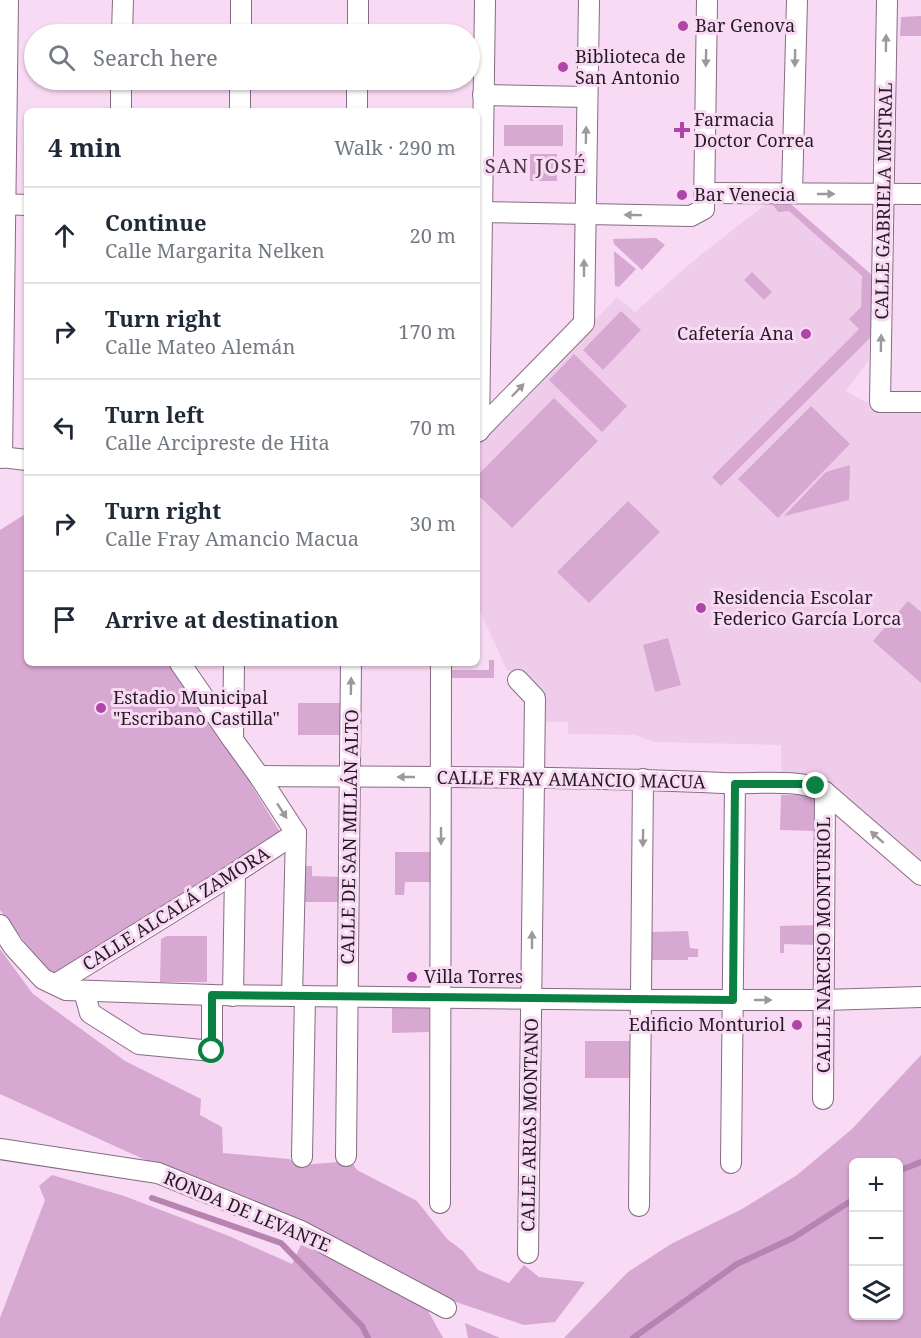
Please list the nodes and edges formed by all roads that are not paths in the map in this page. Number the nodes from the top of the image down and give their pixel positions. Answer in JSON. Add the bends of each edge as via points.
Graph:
{"nodes":[{"id":1,"x":8,"y":0,"type":"edge"},
{"id":2,"x":123,"y":0,"type":"edge"},
{"id":3,"x":241,"y":0,"type":"edge"},
{"id":4,"x":358,"y":0,"type":"edge"},
{"id":5,"x":486,"y":0,"type":"edge"},
{"id":6,"x":589,"y":0,"type":"edge"},
{"id":7,"x":707,"y":0,"type":"edge"},
{"id":8,"x":797,"y":0,"type":"edge"},
{"id":9,"x":887,"y":0,"type":"edge"},
{"id":10,"x":122,"y":24,"type":"edge"},
{"id":11,"x":241,"y":24,"type":"edge"},
{"id":12,"x":358,"y":24,"type":"edge"},
{"id":13,"x":480,"y":33,"type":"edge"},
{"id":14,"x":480,"y":72,"type":"edge"},
{"id":15,"x":122,"y":90,"type":"edge"},
{"id":16,"x":240,"y":90,"type":"edge"},
{"id":17,"x":357,"y":90,"type":"edge"},
{"id":18,"x":483,"y":95,"type":"junction"},
{"id":19,"x":587,"y":97,"type":"junction"},
{"id":20,"x":121,"y":108,"type":"edge"},
{"id":21,"x":240,"y":108,"type":"edge"},
{"id":22,"x":357,"y":108,"type":"edge"},
{"id":23,"x":480,"y":132,"type":"edge"},
{"id":24,"x":704,"y":193,"type":"junction"},
{"id":25,"x":792,"y":194,"type":"junction"},
{"id":26,"x":884,"y":194,"type":"junction"},
{"id":27,"x":921,"y":194,"type":"edge"},
{"id":28,"x":3,"y":204,"type":"edge"},
{"id":29,"x":24,"y":205,"type":"edge"},
{"id":30,"x":480,"y":212,"type":"edge"},
{"id":31,"x":585,"y":214,"type":"junction"},
{"id":32,"x":921,"y":402,"type":"edge"},
{"id":33,"x":480,"y":429,"type":"edge"},
{"id":34,"x":1,"y":458,"type":"edge"},
{"id":35,"x":24,"y":460,"type":"edge"},
{"id":36,"x":182,"y":666,"type":"edge"},
{"id":37,"x":234,"y":666,"type":"edge"},
{"id":38,"x":351,"y":666,"type":"edge"},
{"id":39,"x":441,"y":666,"type":"edge"},
{"id":40,"x":518,"y":680,"type":"dead end"},
{"id":41,"x":233,"y":740,"type":"junction"},
{"id":42,"x":259,"y":776,"type":"junction"},
{"id":43,"x":350,"y":777,"type":"junction"},
{"id":44,"x":442,"y":778,"type":"junction"},
{"id":45,"x":533,"y":779,"type":"junction"},
{"id":46,"x":643,"y":780,"type":"junction"},
{"id":47,"x":735,"y":784,"type":"junction"},
{"id":48,"x":825,"y":792,"type":"junction"},
{"id":49,"x":296,"y":833,"type":"junction"},
{"id":50,"x":235,"y":873,"type":"junction"},
{"id":51,"x":921,"y":875,"type":"edge"},
{"id":52,"x":0,"y":925,"type":"edge"},
{"id":53,"x":56,"y":984,"type":"junction"},
{"id":54,"x":84,"y":991,"type":"junction"},
{"id":55,"x":212,"y":995,"type":"junction"},
{"id":56,"x":233,"y":996,"type":"junction"},
{"id":57,"x":298,"y":996,"type":"junction"},
{"id":58,"x":348,"y":996,"type":"junction"},
{"id":59,"x":440,"y":997,"type":"junction"},
{"id":60,"x":921,"y":997,"type":"edge"},
{"id":61,"x":531,"y":999,"type":"junction"},
{"id":62,"x":641,"y":1000,"type":"junction"},
{"id":63,"x":733,"y":1000,"type":"junction"},
{"id":64,"x":824,"y":1000,"type":"junction"},
{"id":65,"x":823,"y":1099,"type":"dead end"},
{"id":66,"x":0,"y":1149,"type":"edge"},
{"id":67,"x":346,"y":1156,"type":"dead end"},
{"id":68,"x":302,"y":1157,"type":"dead end"},
{"id":69,"x":731,"y":1163,"type":"dead end"},
{"id":70,"x":440,"y":1203,"type":"dead end"},
{"id":71,"x":639,"y":1206,"type":"dead end"},
{"id":72,"x":528,"y":1253,"type":"dead end"},
{"id":73,"x":446,"y":1308,"type":"dead end"}],
"edges":[{"from":1,"to":28,"type":"street"},
{"from":2,"to":10,"type":"street"},
{"from":3,"to":11,"type":"street"},
{"from":4,"to":12,"type":"street"},
{"from":5,"to":13,"type":"street"},
{"from":6,"to":19,"type":"street"},
{"from":7,"to":24,"type":"street","one_way":true},
{"from":8,"to":25,"type":"street","one_way":true},
{"from":26,"to":9,"type":"street","name":"CALLE GABRIELA MISTRAL","one_way":true},
{"from":14,"to":18,"type":"street"},
{"from":15,"to":20,"type":"street"},
{"from":16,"to":21,"type":"street"},
{"from":17,"to":22,"type":"street"},
{"from":18,"to":19,"type":"street"},
{"from":18,"to":23,"type":"street"},
{"from":31,"to":19,"type":"street","one_way":true},
{"from":24,"to":25,"type":"street"},
{"from":24,"to":31,"type":"street","one_way":true,"via":[[704,209],[692,216]]},
{"from":25,"to":26,"type":"street","one_way":true},
{"from":26,"to":27,"type":"street"},
{"from":32,"to":26,"type":"street","name":"CALLE GABRIELA MISTRAL","one_way":true,"via":[[880,402]]},
{"from":28,"to":29,"type":"street"},
{"from":28,"to":34,"type":"street"},
{"from":30,"to":31,"type":"street"},
{"from":33,"to":31,"type":"street","one_way":true,"via":[[584,323]]},
{"from":34,"to":35,"type":"street"},
{"from":36,"to":41,"type":"street"},
{"from":37,"to":41,"type":"street"},
{"from":43,"to":38,"type":"street","name":"CALLE DE SAN MILLÁN ALTO","one_way":true},
{"from":39,"to":44,"type":"street"},
{"from":40,"to":45,"type":"street","name":"CALLE ARIAS MONTANO","via":[[535,698]]},
{"from":41,"to":42,"type":"street"},
{"from":42,"to":43,"type":"street","name":"CALLE FRAY AMANCIO MACUA"},
{"from":42,"to":49,"type":"street","one_way":true},
{"from":44,"to":43,"type":"street","name":"CALLE FRAY AMANCIO MACUA","one_way":true},
{"from":43,"to":58,"type":"street","name":"CALLE DE SAN MILLÁN ALTO"},
{"from":44,"to":45,"type":"street","name":"CALLE FRAY AMANCIO MACUA"},
{"from":44,"to":59,"type":"street","one_way":true},
{"from":45,"to":46,"type":"street","name":"CALLE FRAY AMANCIO MACUA"},
{"from":61,"to":45,"type":"street","name":"CALLE ARIAS MONTANO","one_way":true},
{"from":46,"to":47,"type":"street","name":"CALLE FRAY AMANCIO MACUA"},
{"from":46,"to":62,"type":"street","one_way":true},
{"from":47,"to":48,"type":"street","name":"CALLE FRAY AMANCIO MACUA","via":[[803,784]]},
{"from":47,"to":63,"type":"street"},
{"from":51,"to":48,"type":"street","name":"CALLE FRAY AMANCIO MACUA","one_way":true},
{"from":48,"to":64,"type":"street","name":"CALLE NARCISO MONTURIOL"},
{"from":49,"to":50,"type":"street","name":"CALLE ALCALÁ ZAMORA"},
{"from":49,"to":57,"type":"street"},
{"from":50,"to":53,"type":"street","name":"CALLE ALCALÁ ZAMORA"},
{"from":50,"to":56,"type":"street"},
{"from":52,"to":53,"type":"street","via":[[43,979]]},
{"from":53,"to":54,"type":"street","via":[[66,990]]},
{"from":54,"to":55,"type":"street"},
{"from":54,"to":55,"type":"street","via":[[90,1013],[139,1044],[212,1051]]},
{"from":55,"to":56,"type":"street"},
{"from":56,"to":57,"type":"street"},
{"from":57,"to":58,"type":"street"},
{"from":57,"to":68,"type":"street"},
{"from":58,"to":59,"type":"street"},
{"from":58,"to":67,"type":"street","name":"CALLE DE SAN MILLÁN ALTO"},
{"from":59,"to":61,"type":"street"},
{"from":59,"to":70,"type":"street"},
{"from":60,"to":64,"type":"street"},
{"from":61,"to":62,"type":"street"},
{"from":61,"to":72,"type":"street","name":"CALLE ARIAS MONTANO"},
{"from":62,"to":63,"type":"street"},
{"from":62,"to":71,"type":"street"},
{"from":63,"to":64,"type":"street","one_way":true},
{"from":63,"to":69,"type":"street"},
{"from":64,"to":65,"type":"street","name":"CALLE NARCISO MONTURIOL"},
{"from":66,"to":73,"type":"street","name":"RONDA DE LEVANTE","via":[[158,1173],[301,1231]]}]}
